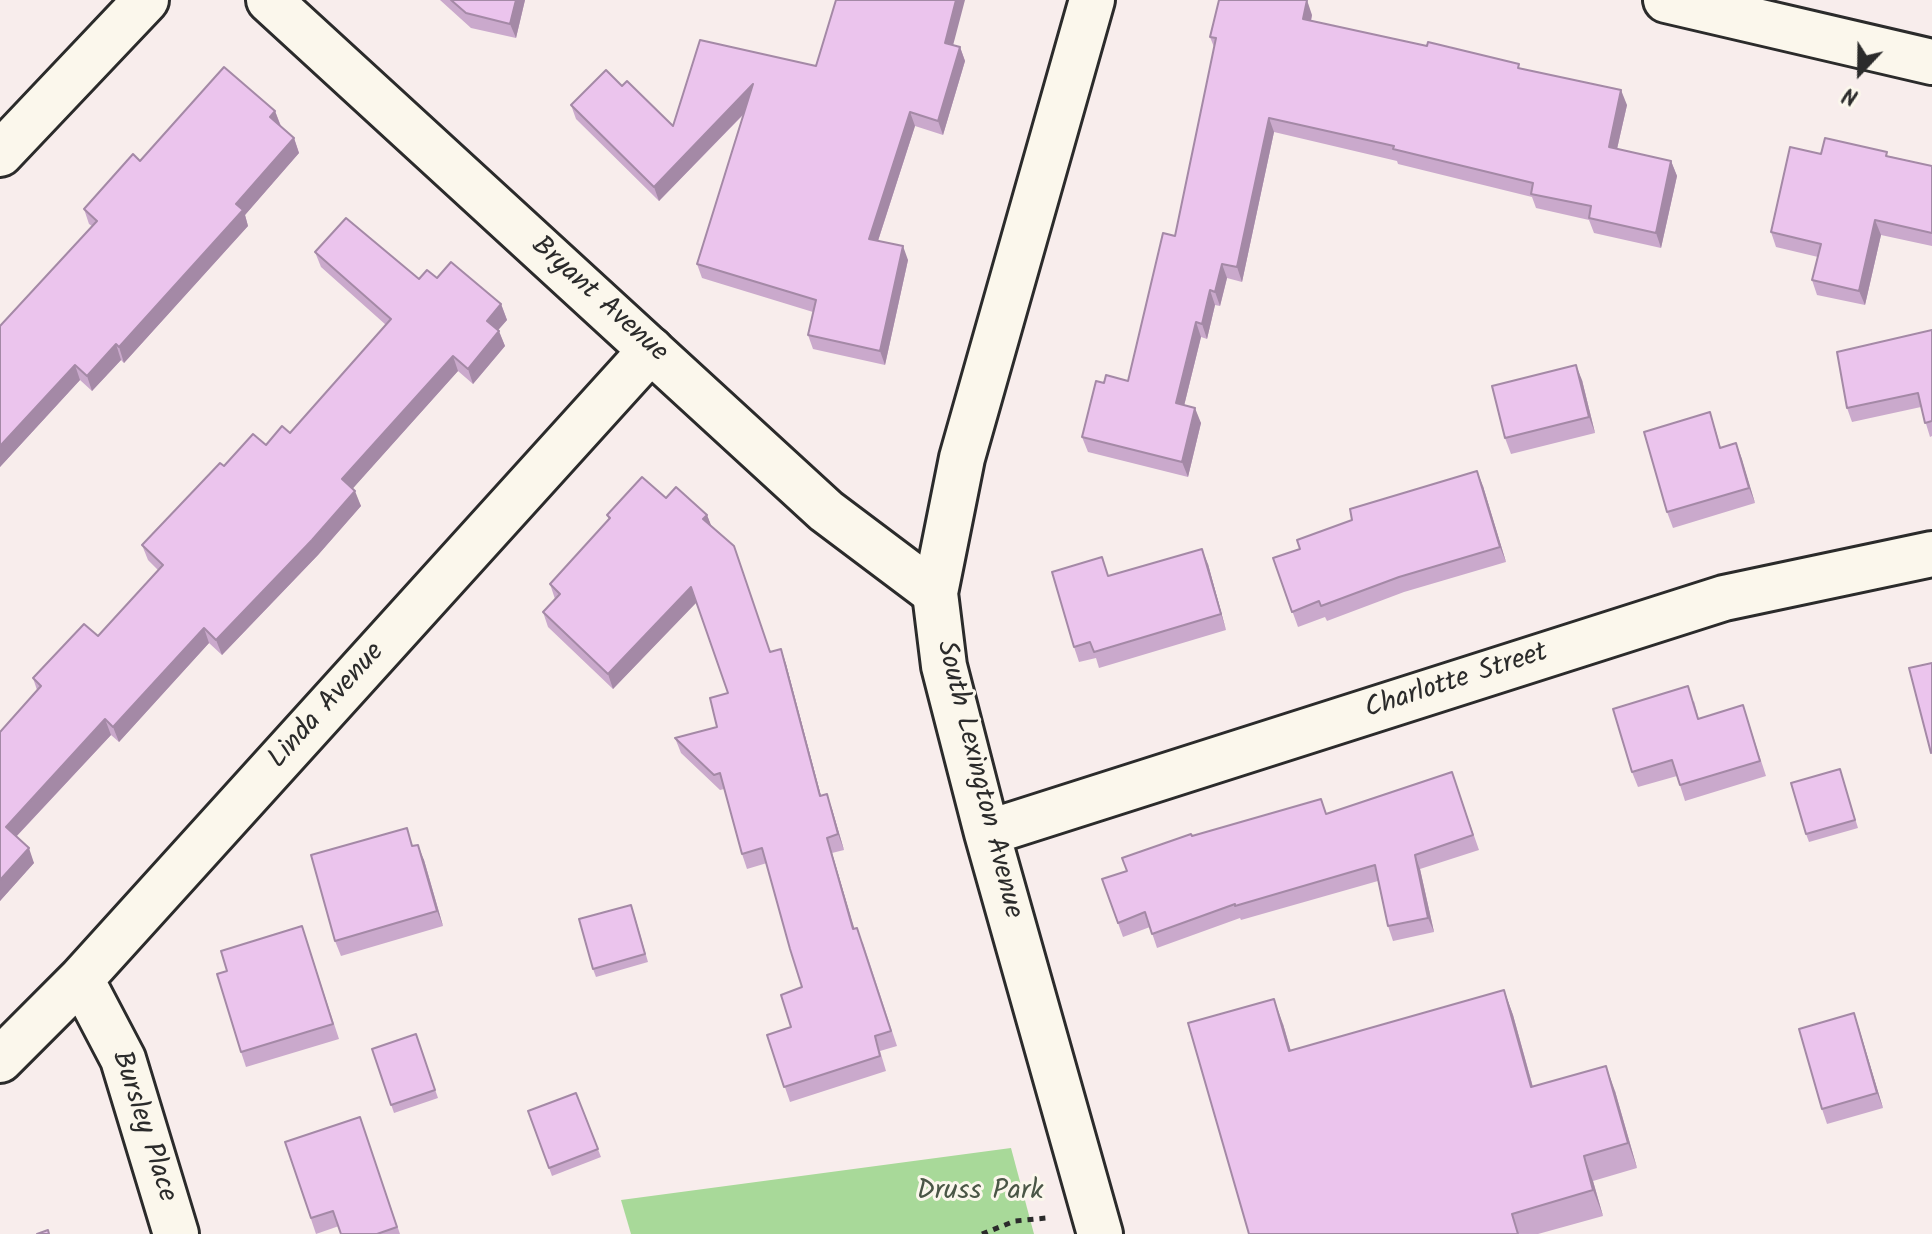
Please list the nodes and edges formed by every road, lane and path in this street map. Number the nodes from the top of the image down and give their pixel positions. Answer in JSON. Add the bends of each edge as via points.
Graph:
{"nodes":[{"id":1,"x":146,"y":0,"type":"edge"},
{"id":2,"x":269,"y":0,"type":"edge"},
{"id":3,"x":1092,"y":0,"type":"edge"},
{"id":4,"x":1666,"y":0,"type":"edge"},
{"id":5,"x":1748,"y":9,"type":"edge"},
{"id":6,"x":1932,"y":62,"type":"edge"},
{"id":7,"x":0,"y":154,"type":"edge"},
{"id":8,"x":651,"y":350,"type":"junction"},
{"id":9,"x":1932,"y":554,"type":"edge"},
{"id":10,"x":935,"y":593,"type":"junction"},
{"id":11,"x":987,"y":833,"type":"junction"},
{"id":12,"x":81,"y":979,"type":"junction"},
{"id":13,"x":0,"y":1060,"type":"edge"},
{"id":14,"x":1046,"y":1218,"type":"dead end"},
{"id":15,"x":176,"y":1234,"type":"edge"},
{"id":16,"x":982,"y":1234,"type":"edge"},
{"id":17,"x":1100,"y":1234,"type":"edge"}],
"edges":[{"from":1,"to":7,"type":"street"},
{"from":2,"to":8,"type":"street","name":"Bryant Avenue"},
{"from":3,"to":10,"type":"street","name":"South Lexington Avenue","via":[[962,458]]},
{"from":4,"to":5,"type":"street"},
{"from":5,"to":6,"type":"street"},
{"from":8,"to":10,"type":"street","name":"Bryant Avenue","via":[[826,511]]},
{"from":8,"to":12,"type":"street","name":"Linda Avenue"},
{"from":9,"to":11,"type":"street","name":"Charlotte Street","via":[[1724,598]]},
{"from":10,"to":11,"type":"street","name":"South Lexington Avenue","via":[[944,666]]},
{"from":11,"to":17,"type":"street","name":"South Lexington Avenue"},
{"from":12,"to":13,"type":"street","name":"Linda Avenue"},
{"from":12,"to":15,"type":"street","name":"Bursley Place","via":[[123,1059]]},
{"from":14,"to":16,"type":"path","via":[[1015,1221]]}]}
